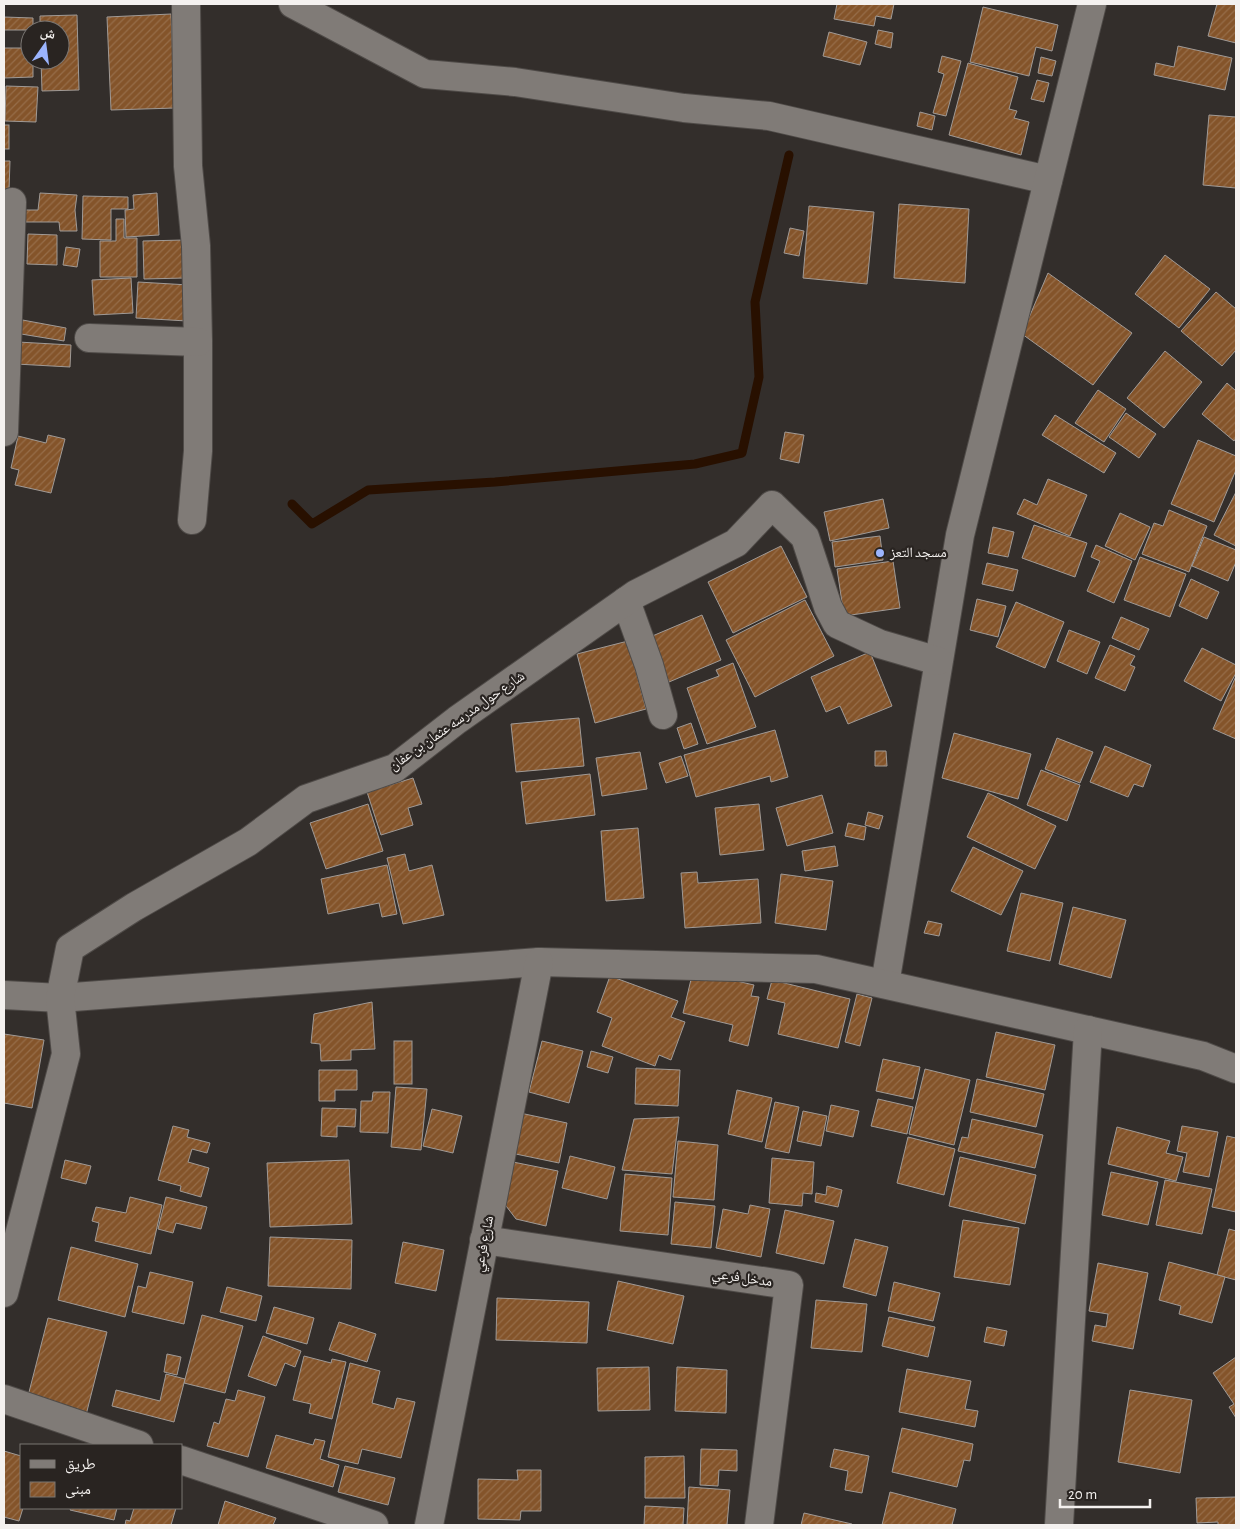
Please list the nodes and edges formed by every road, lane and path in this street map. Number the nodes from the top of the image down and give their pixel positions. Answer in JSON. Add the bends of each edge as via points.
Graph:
{"nodes":[{"id":1,"x":186,"y":4,"type":"edge"},
{"id":2,"x":293,"y":4,"type":"edge"},
{"id":3,"x":1092,"y":4,"type":"edge"},
{"id":4,"x":1048,"y":180,"type":"junction"},
{"id":5,"x":12,"y":202,"type":"dead end"},
{"id":6,"x":89,"y":338,"type":"dead end"},
{"id":7,"x":198,"y":342,"type":"junction"},
{"id":8,"x":4,"y":432,"type":"edge"},
{"id":9,"x":192,"y":520,"type":"dead end"},
{"id":10,"x":626,"y":601,"type":"junction"},
{"id":11,"x":938,"y":661,"type":"junction"},
{"id":12,"x":663,"y":714,"type":"dead end"},
{"id":13,"x":539,"y":962,"type":"junction"},
{"id":14,"x":885,"y":984,"type":"junction"},
{"id":15,"x":4,"y":995,"type":"edge"},
{"id":16,"x":60,"y":998,"type":"junction"},
{"id":17,"x":1088,"y":1030,"type":"junction"},
{"id":18,"x":1236,"y":1068,"type":"edge"},
{"id":19,"x":484,"y":1240,"type":"junction"},
{"id":20,"x":4,"y":1293,"type":"edge"},
{"id":21,"x":4,"y":1399,"type":"edge"},
{"id":22,"x":136,"y":1444,"type":"edge"},
{"id":23,"x":182,"y":1460,"type":"edge"},
{"id":24,"x":374,"y":1525,"type":"edge"},
{"id":25,"x":429,"y":1525,"type":"edge"},
{"id":26,"x":759,"y":1525,"type":"edge"},
{"id":27,"x":1059,"y":1525,"type":"edge"}],
"edges":[{"from":1,"to":7,"type":"street","via":[[188,166],[196,246]]},
{"from":2,"to":4,"type":"street","via":[[425,74],[516,82],[684,108],[769,116]]},
{"from":3,"to":4,"type":"street"},
{"from":4,"to":11,"type":"street","via":[[960,535]]},
{"from":5,"to":8,"type":"street"},
{"from":6,"to":7,"type":"street"},
{"from":7,"to":9,"type":"street","via":[[198,451]]},
{"from":10,"to":11,"type":"street","name":"شارع حول مدرسه عثمان بن عفان","via":[[736,543],[772,504],[805,537],[828,607],[837,624],[880,644]]},
{"from":10,"to":12,"type":"street"},
{"from":10,"to":16,"type":"street","name":"شارع حول مدرسه عثمان بن عفان","via":[[457,720],[395,768],[306,799],[248,842],[70,948]]},
{"from":11,"to":14,"type":"street"},
{"from":13,"to":14,"type":"street","via":[[816,969]]},
{"from":13,"to":16,"type":"street"},
{"from":13,"to":19,"type":"street","name":"شارع فرعي"},
{"from":14,"to":17,"type":"street"},
{"from":15,"to":16,"type":"street"},
{"from":16,"to":20,"type":"street","name":"شارع حول مدرسه عثمان بن عفان","via":[[66,1054]]},
{"from":17,"to":18,"type":"street","via":[[1203,1056]]},
{"from":17,"to":27,"type":"street"},
{"from":19,"to":25,"type":"street","name":"شارع فرعي"},
{"from":19,"to":26,"type":"street","name":"مدخل فرعي","via":[[790,1285]]},
{"from":21,"to":22,"type":"street"},
{"from":23,"to":24,"type":"street"}]}
